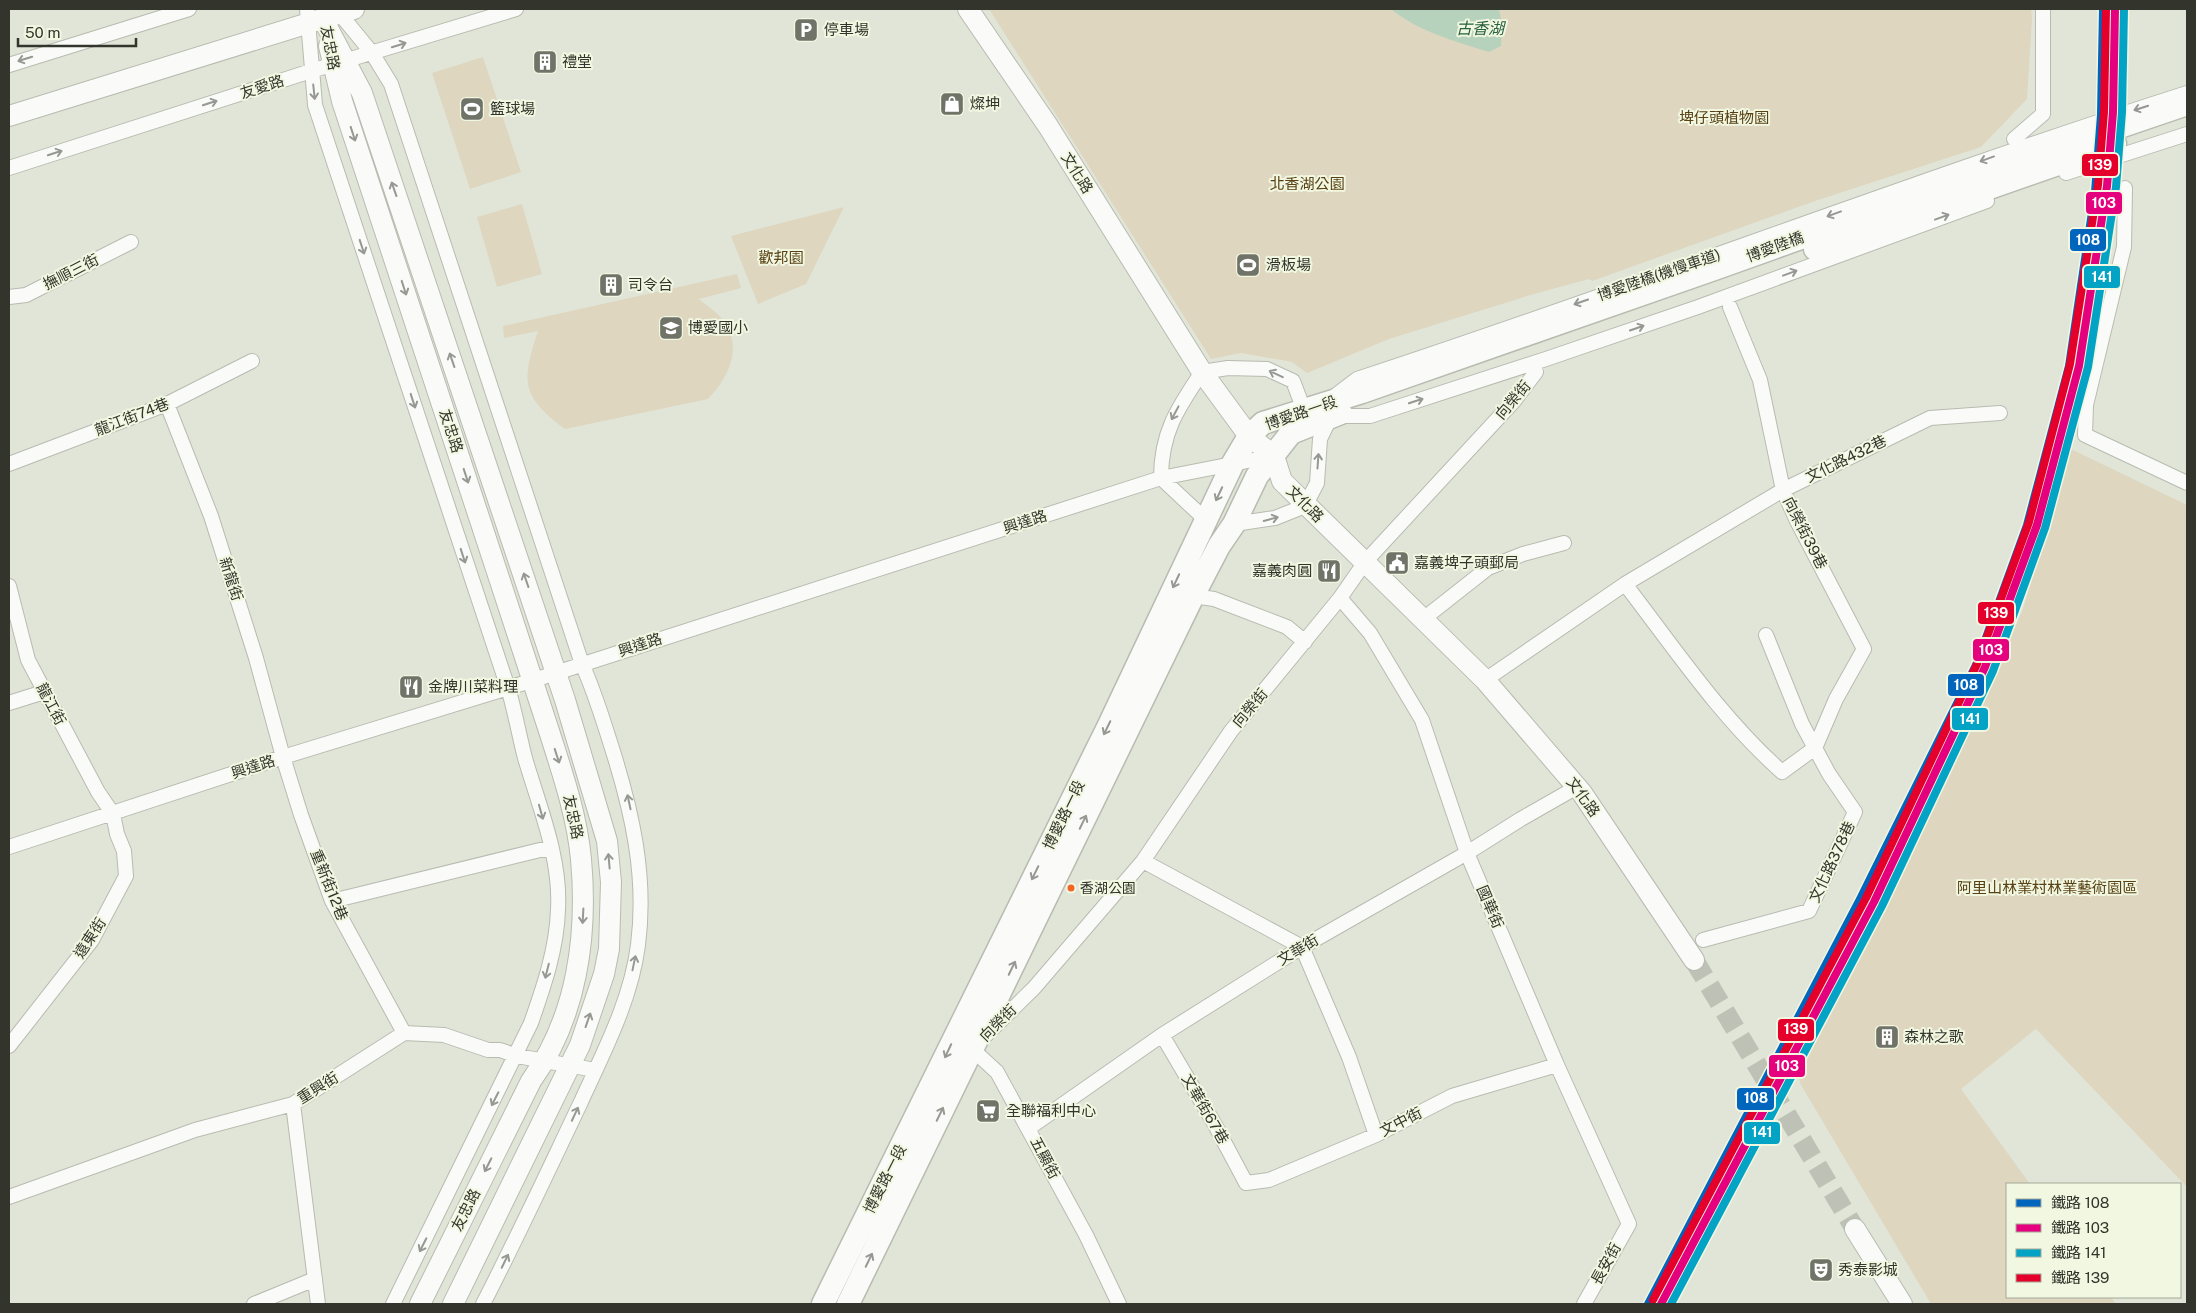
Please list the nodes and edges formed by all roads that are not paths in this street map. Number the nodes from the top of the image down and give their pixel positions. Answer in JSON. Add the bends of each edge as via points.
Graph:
{"nodes":[{"id":1,"x":189,"y":9,"type":"edge"},
{"id":2,"x":516,"y":9,"type":"edge"},
{"id":3,"x":968,"y":9,"type":"edge"},
{"id":4,"x":2043,"y":9,"type":"edge"},
{"id":5,"x":327,"y":13,"type":"edge"},
{"id":6,"x":372,"y":53,"type":"junction"},
{"id":7,"x":338,"y":63,"type":"junction"},
{"id":8,"x":9,"y":64,"type":"edge"},
{"id":9,"x":311,"y":71,"type":"junction"},
{"id":10,"x":2187,"y":93,"type":"edge"},
{"id":11,"x":2187,"y":104,"type":"edge"},
{"id":12,"x":9,"y":116,"type":"edge"},
{"id":13,"x":2187,"y":120,"type":"edge"},
{"id":14,"x":2187,"y":134,"type":"edge"},
{"id":15,"x":2014,"y":138,"type":"dead end"},
{"id":16,"x":9,"y":168,"type":"edge"},
{"id":17,"x":2125,"y":188,"type":"dead end"},
{"id":18,"x":131,"y":242,"type":"dead end"},
{"id":19,"x":9,"y":297,"type":"edge"},
{"id":20,"x":1730,"y":307,"type":"dead end"},
{"id":21,"x":252,"y":361,"type":"dead end"},
{"id":22,"x":1202,"y":372,"type":"junction"},
{"id":23,"x":1536,"y":372,"type":"dead end"},
{"id":24,"x":1364,"y":398,"type":"junction"},
{"id":25,"x":167,"y":404,"type":"junction"},
{"id":26,"x":1320,"y":410,"type":"junction"},
{"id":27,"x":2000,"y":413,"type":"dead end"},
{"id":28,"x":1249,"y":436,"type":"junction"},
{"id":29,"x":1274,"y":456,"type":"junction"},
{"id":30,"x":1233,"y":463,"type":"junction"},
{"id":31,"x":9,"y":464,"type":"edge"},
{"id":32,"x":1161,"y":478,"type":"junction"},
{"id":33,"x":2187,"y":483,"type":"edge"},
{"id":34,"x":1783,"y":490,"type":"junction"},
{"id":35,"x":1305,"y":506,"type":"junction"},
{"id":36,"x":1207,"y":521,"type":"junction"},
{"id":37,"x":1234,"y":524,"type":"junction"},
{"id":38,"x":1564,"y":543,"type":"dead end"},
{"id":39,"x":1365,"y":562,"type":"junction"},
{"id":40,"x":1625,"y":584,"type":"junction"},
{"id":41,"x":9,"y":586,"type":"edge"},
{"id":42,"x":1193,"y":596,"type":"junction"},
{"id":43,"x":1340,"y":598,"type":"junction"},
{"id":44,"x":1422,"y":620,"type":"junction"},
{"id":45,"x":1766,"y":635,"type":"dead end"},
{"id":46,"x":1305,"y":642,"type":"junction"},
{"id":47,"x":582,"y":664,"type":"junction"},
{"id":48,"x":556,"y":672,"type":"junction"},
{"id":49,"x":534,"y":680,"type":"junction"},
{"id":50,"x":1485,"y":680,"type":"junction"},
{"id":51,"x":508,"y":688,"type":"junction"},
{"id":52,"x":44,"y":692,"type":"junction"},
{"id":53,"x":9,"y":703,"type":"edge"},
{"id":54,"x":1815,"y":748,"type":"junction"},
{"id":55,"x":283,"y":757,"type":"junction"},
{"id":56,"x":1577,"y":787,"type":"junction"},
{"id":57,"x":113,"y":814,"type":"junction"},
{"id":58,"x":9,"y":847,"type":"edge"},
{"id":59,"x":552,"y":850,"type":"junction"},
{"id":60,"x":1468,"y":853,"type":"junction"},
{"id":61,"x":1143,"y":862,"type":"junction"},
{"id":62,"x":332,"y":901,"type":"junction"},
{"id":63,"x":1703,"y":940,"type":"dead end"},
{"id":64,"x":1302,"y":947,"type":"junction"},
{"id":65,"x":1694,"y":960,"type":"tunnel mouth"},
{"id":66,"x":963,"y":1018,"type":"junction"},
{"id":67,"x":404,"y":1033,"type":"junction"},
{"id":68,"x":1162,"y":1035,"type":"junction"},
{"id":69,"x":9,"y":1046,"type":"edge"},
{"id":70,"x":972,"y":1049,"type":"junction"},
{"id":71,"x":517,"y":1056,"type":"junction"},
{"id":72,"x":545,"y":1061,"type":"junction"},
{"id":73,"x":570,"y":1065,"type":"junction"},
{"id":74,"x":1557,"y":1065,"type":"junction"},
{"id":75,"x":595,"y":1070,"type":"junction"},
{"id":76,"x":292,"y":1104,"type":"junction"},
{"id":77,"x":1029,"y":1128,"type":"junction"},
{"id":78,"x":1376,"y":1135,"type":"junction"},
{"id":79,"x":1246,"y":1183,"type":"joint"},
{"id":80,"x":9,"y":1197,"type":"edge"},
{"id":81,"x":1629,"y":1224,"type":"joint"},
{"id":82,"x":1855,"y":1229,"type":"tunnel mouth"},
{"id":83,"x":315,"y":1279,"type":"junction"},
{"id":84,"x":254,"y":1304,"type":"edge"},
{"id":85,"x":318,"y":1304,"type":"edge"},
{"id":86,"x":393,"y":1304,"type":"edge"},
{"id":87,"x":420,"y":1304,"type":"edge"},
{"id":88,"x":453,"y":1304,"type":"edge"},
{"id":89,"x":483,"y":1304,"type":"edge"},
{"id":90,"x":824,"y":1304,"type":"edge"},
{"id":91,"x":848,"y":1304,"type":"edge"},
{"id":92,"x":1119,"y":1304,"type":"edge"},
{"id":93,"x":1584,"y":1304,"type":"edge"},
{"id":94,"x":1902,"y":1304,"type":"edge"}],
"edges":[{"from":1,"to":8,"type":"street","one_way":true},
{"from":6,"to":2,"type":"street","name":"友愛路","one_way":true},
{"from":3,"to":22,"type":"street","name":"文化路","via":[[1048,126]]},
{"from":4,"to":15,"type":"street","via":[[2044,114]]},
{"from":5,"to":6,"type":"street","name":"友忠路"},
{"from":5,"to":7,"type":"street","name":"友忠路"},
{"from":5,"to":9,"type":"street","name":"友忠路"},
{"from":5,"to":12,"type":"street"},
{"from":6,"to":7,"type":"street","name":"友愛路"},
{"from":6,"to":47,"type":"street","name":"友忠路","via":[[391,84]]},
{"from":7,"to":9,"type":"street","name":"友愛路"},
{"from":48,"to":7,"type":"street","name":"友忠路","one_way":true,"via":[[362,93]]},
{"from":7,"to":49,"type":"street","name":"友忠路","one_way":true,"via":[[342,101]]},
{"from":16,"to":9,"type":"street","name":"友愛路","one_way":true},
{"from":9,"to":51,"type":"street","name":"友忠路","one_way":true,"via":[[315,106]]},
{"from":10,"to":24,"type":"street","name":"博愛陸橋(機慢車道)","one_way":true,"via":[[2035,142],[1721,254]]},
{"from":11,"to":24,"type":"main road","name":"博愛陸橋","via":[[1935,190]]},
{"from":13,"to":24,"type":"main road","name":"博愛陸橋"},
{"from":24,"to":14,"type":"street","one_way":true,"via":[[1573,350],[1997,197]]},
{"from":17,"to":33,"type":"street","via":[[2124,248],[2086,405],[2085,435]]},
{"from":18,"to":19,"type":"street","name":"撫順三街","via":[[26,295]]},
{"from":20,"to":34,"type":"street","name":"向榮街39巷","via":[[1760,380]]},
{"from":21,"to":25,"type":"street","name":"龍江街74巷"},
{"from":26,"to":22,"type":"street","one_way":true,"via":[[1293,382],[1266,369],[1228,368]]},
{"from":22,"to":28,"type":"street","name":"文化路"},
{"from":22,"to":32,"type":"street","one_way":true,"via":[[1171,422],[1163,448]]},
{"from":23,"to":39,"type":"street","name":"向榮街","via":[[1514,401]]},
{"from":24,"to":26,"type":"main road","name":"博愛路一段"},
{"from":25,"to":31,"type":"street","name":"龍江街74巷"},
{"from":25,"to":55,"type":"street","name":"新龍街","via":[[211,516]]},
{"from":26,"to":28,"type":"main road","name":"博愛路一段","via":[[1263,423]]},
{"from":26,"to":29,"type":"main road","name":"博愛路一段","via":[[1291,433]]},
{"from":35,"to":26,"type":"street","one_way":true,"via":[[1317,483]]},
{"from":27,"to":34,"type":"street","name":"文化路432巷","via":[[1930,418]]},
{"from":28,"to":29,"type":"street","name":"文化路"},
{"from":28,"to":30,"type":"main road","name":"博愛路一段"},
{"from":29,"to":30,"type":"street","name":"興達路"},
{"from":29,"to":35,"type":"street","name":"文化路","via":[[1282,480]]},
{"from":29,"to":37,"type":"main road","name":"博愛路一段","via":[[1257,476]]},
{"from":30,"to":32,"type":"street","name":"興達路"},
{"from":30,"to":36,"type":"main road","name":"博愛路一段","one_way":true},
{"from":32,"to":36,"type":"street"},
{"from":32,"to":47,"type":"street","name":"興達路"},
{"from":34,"to":40,"type":"street","name":"文化路432巷"},
{"from":34,"to":54,"type":"street","name":"向榮街39巷","via":[[1864,649],[1836,699]]},
{"from":37,"to":35,"type":"street","one_way":true,"via":[[1275,518]]},
{"from":35,"to":39,"type":"street","name":"文化路"},
{"from":36,"to":66,"type":"main road","name":"博愛路一段","one_way":true},
{"from":37,"to":42,"type":"main road","name":"博愛路一段"},
{"from":38,"to":44,"type":"street","via":[[1488,568]]},
{"from":39,"to":43,"type":"street","name":"向榮街"},
{"from":39,"to":44,"type":"street","name":"文化路"},
{"from":40,"to":50,"type":"street","name":"文化路432巷"},
{"from":40,"to":54,"type":"street","via":[[1711,698],[1760,753],[1782,772]]},
{"from":41,"to":52,"type":"street","name":"龍江街","via":[[28,660]]},
{"from":42,"to":46,"type":"street","via":[[1214,600],[1287,627]]},
{"from":70,"to":42,"type":"main road","name":"博愛路一段","one_way":true},
{"from":43,"to":46,"type":"street","name":"向榮街"},
{"from":43,"to":60,"type":"street","name":"國華街","via":[[1370,632],[1422,720]]},
{"from":44,"to":50,"type":"street","name":"文化路"},
{"from":45,"to":54,"type":"street","name":"文化路378巷"},
{"from":46,"to":61,"type":"street","name":"向榮街","via":[[1231,732]]},
{"from":47,"to":48,"type":"street","name":"興達路"},
{"from":75,"to":47,"type":"street","name":"友忠路","one_way":true,"via":[[622,1009],[632,977],[641,907],[640,870],[627,794]]},
{"from":48,"to":49,"type":"street","name":"興達路"},
{"from":73,"to":48,"type":"street","name":"友忠路","one_way":true,"via":[[604,974],[611,924],[610,882],[607,841]]},
{"from":49,"to":51,"type":"street","name":"興達路"},
{"from":49,"to":72,"type":"street","name":"友忠路","one_way":true,"via":[[577,827],[583,904],[578,972]]},
{"from":50,"to":56,"type":"street","name":"文化路"},
{"from":51,"to":55,"type":"street","name":"興達路"},
{"from":51,"to":59,"type":"street","name":"友忠路","one_way":true},
{"from":52,"to":53,"type":"street"},
{"from":52,"to":57,"type":"street","name":"龍江街"},
{"from":54,"to":63,"type":"street","name":"文化路378巷","via":[[1855,812],[1809,911]]},
{"from":55,"to":57,"type":"street","name":"興達路"},
{"from":55,"to":62,"type":"street","name":"重新街12巷"},
{"from":56,"to":60,"type":"street","name":"文華街"},
{"from":56,"to":65,"type":"street","name":"文化路"},
{"from":57,"to":58,"type":"street","name":"興達路"},
{"from":57,"to":69,"type":"street","name":"遠東街","via":[[124,851],[126,876],[92,940]]},
{"from":59,"to":62,"type":"street","via":[[540,850]]},
{"from":59,"to":71,"type":"street","name":"友忠路","one_way":true,"via":[[558,890],[555,939],[543,990]]},
{"from":60,"to":64,"type":"street","name":"文華街"},
{"from":60,"to":74,"type":"street","name":"國華街"},
{"from":61,"to":64,"type":"street"},
{"from":61,"to":70,"type":"street","name":"向榮街","via":[[1034,988]]},
{"from":62,"to":67,"type":"street","name":"重新街12巷"},
{"from":64,"to":68,"type":"street","name":"文華街"},
{"from":64,"to":78,"type":"street","via":[[1349,1056]]},
{"from":66,"to":70,"type":"street"},
{"from":66,"to":90,"type":"main road","name":"博愛路一段","one_way":true},
{"from":67,"to":71,"type":"street","via":[[444,1035]]},
{"from":67,"to":76,"type":"street","name":"重興街"},
{"from":68,"to":77,"type":"street","name":"文華街"},
{"from":68,"to":79,"type":"street","name":"文華街67巷"},
{"from":70,"to":77,"type":"street","name":"五顯街","via":[[997,1072]]},
{"from":91,"to":70,"type":"main road","name":"博愛路一段","one_way":true},
{"from":71,"to":72,"type":"street"},
{"from":71,"to":86,"type":"street","name":"友忠路","one_way":true},
{"from":72,"to":73,"type":"street"},
{"from":72,"to":87,"type":"street","name":"友忠路","one_way":true,"via":[[531,1081]]},
{"from":73,"to":75,"type":"street"},
{"from":73,"to":88,"type":"street","name":"友忠路"},
{"from":74,"to":78,"type":"street","name":"文中街","via":[[1452,1096]]},
{"from":74,"to":81,"type":"street","name":"國華街"},
{"from":89,"to":75,"type":"street","name":"友忠路","one_way":true},
{"from":76,"to":80,"type":"street","name":"重興街","via":[[195,1130]]},
{"from":76,"to":83,"type":"street"},
{"from":77,"to":92,"type":"street","name":"五顯街"},
{"from":78,"to":79,"type":"street","name":"文中街","via":[[1269,1180]]},
{"from":81,"to":93,"type":"street","name":"長安街"},
{"from":82,"to":94,"type":"street"},
{"from":83,"to":84,"type":"street"},
{"from":83,"to":85,"type":"street"}]}
